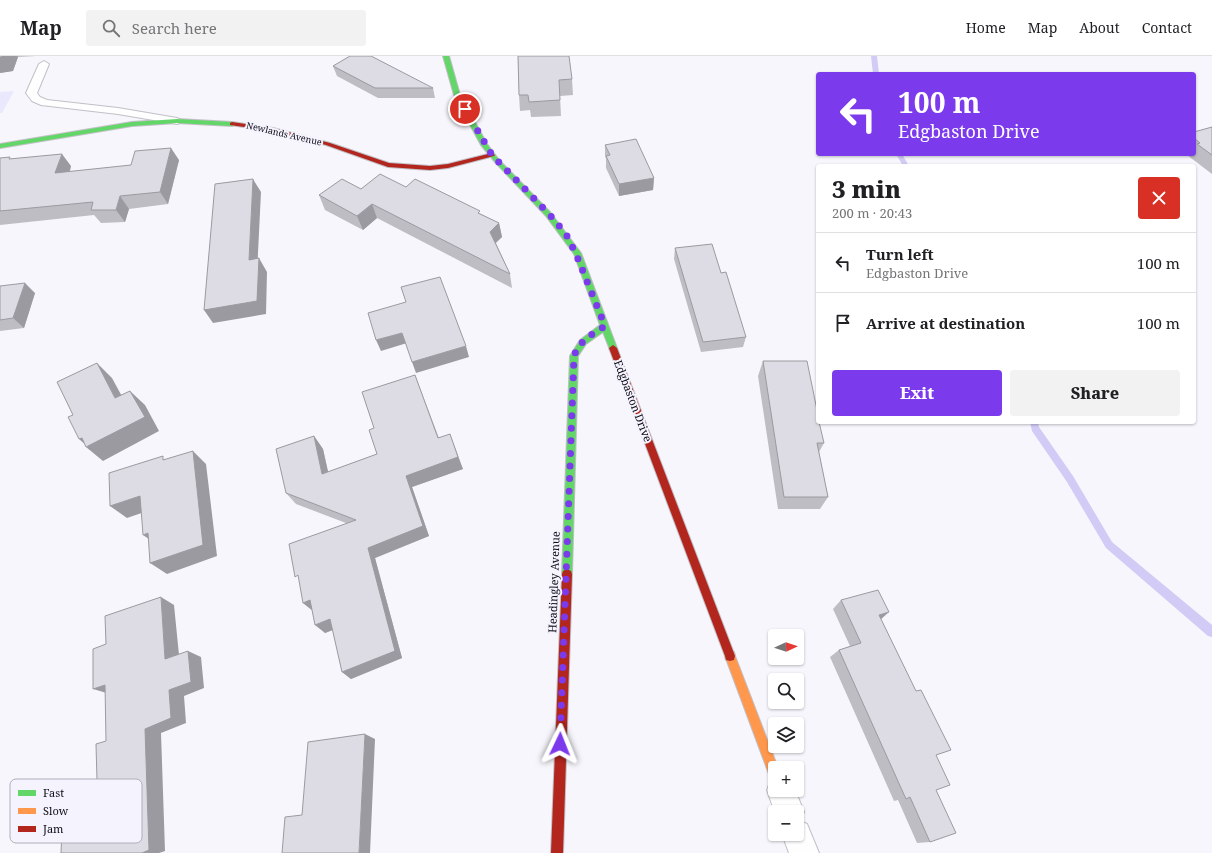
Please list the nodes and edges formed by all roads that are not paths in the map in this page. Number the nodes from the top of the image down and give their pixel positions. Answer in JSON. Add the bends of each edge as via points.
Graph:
{"nodes":[{"id":1,"x":446,"y":56,"type":"edge"},
{"id":2,"x":44,"y":64,"type":"dead end"},
{"id":3,"x":177,"y":121,"type":"junction"},
{"id":4,"x":0,"y":142,"type":"edge"},
{"id":5,"x":18,"y":143,"type":"junction"},
{"id":6,"x":0,"y":146,"type":"edge"},
{"id":7,"x":492,"y":155,"type":"junction"},
{"id":8,"x":605,"y":326,"type":"junction"},
{"id":9,"x":770,"y":761,"type":"edge"},
{"id":10,"x":800,"y":841,"type":"edge"},
{"id":11,"x":557,"y":853,"type":"edge"},
{"id":12,"x":804,"y":853,"type":"edge"}],
"edges":[{"from":1,"to":7,"type":"street","name":"Edgbaston Drive","via":[[448,70],[465,109]]},
{"from":2,"to":3,"type":"lane","via":[[31,93],[45,103]]},
{"from":3,"to":5,"type":"street","name":"Newlands Avenue","via":[[132,124]]},
{"from":3,"to":7,"type":"street","name":"Newlands Avenue","via":[[242,124],[271,129],[328,144],[388,165],[430,168]]},
{"from":4,"to":5,"type":"street"},
{"from":5,"to":6,"type":"street","name":"Newlands Avenue"},
{"from":7,"to":8,"type":"street","name":"Edgbaston Drive","via":[[566,234]]},
{"from":8,"to":9,"type":"street","name":"Edgbaston Drive"},
{"from":8,"to":11,"type":"street","name":"Headingley Avenue","via":[[584,340],[574,356]]},
{"from":10,"to":12,"type":"street"}]}
